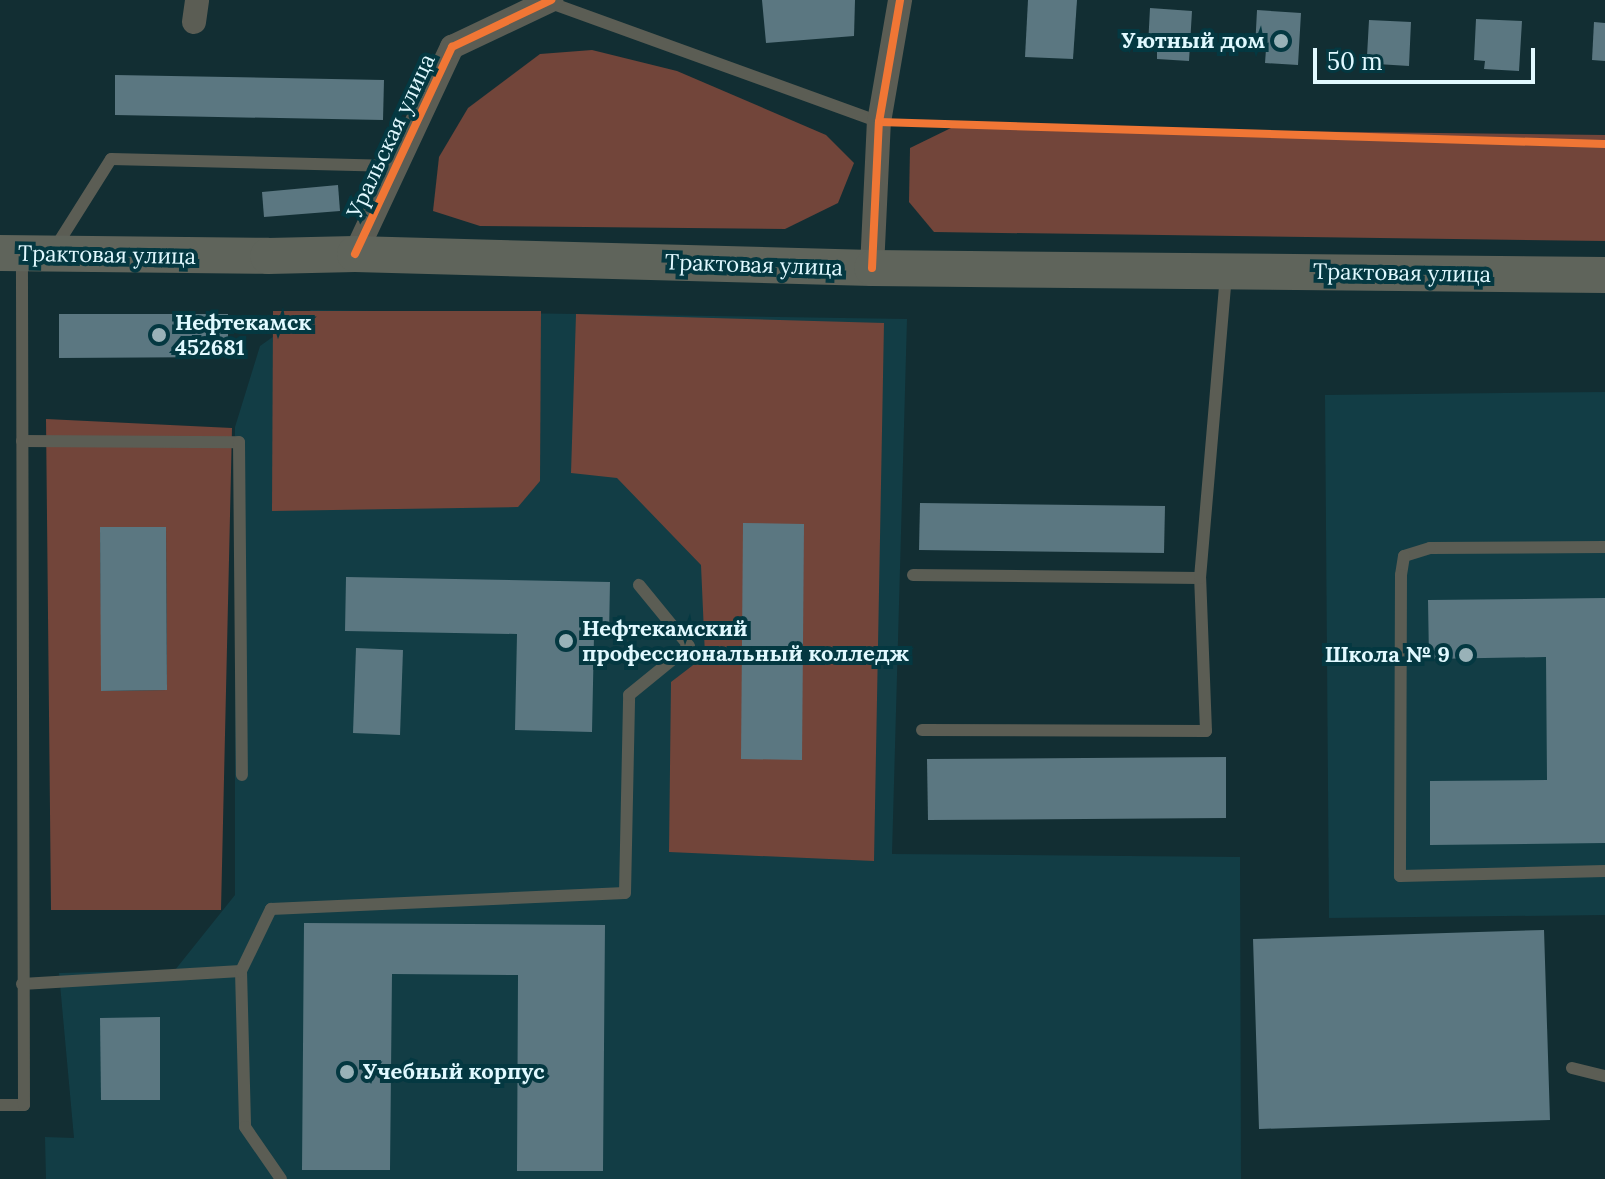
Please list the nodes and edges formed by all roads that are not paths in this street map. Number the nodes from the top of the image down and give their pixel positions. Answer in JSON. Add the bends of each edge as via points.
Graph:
{"nodes":[{"id":1,"x":900,"y":0,"type":"edge"},
{"id":2,"x":551,"y":2,"type":"edge"},
{"id":3,"x":879,"y":122,"type":"junction"},
{"id":4,"x":395,"y":166,"type":"junction"},
{"id":5,"x":24,"y":254,"type":"edge"},
{"id":6,"x":355,"y":254,"type":"junction"},
{"id":7,"x":872,"y":268,"type":"junction"},
{"id":8,"x":1226,"y":270,"type":"junction"},
{"id":9,"x":1605,"y":275,"type":"edge"},
{"id":10,"x":22,"y":441,"type":"junction"},
{"id":11,"x":1605,"y":547,"type":"edge"},
{"id":12,"x":913,"y":575,"type":"dead end"},
{"id":13,"x":1200,"y":578,"type":"junction"},
{"id":14,"x":639,"y":585,"type":"dead end"},
{"id":15,"x":922,"y":730,"type":"dead end"},
{"id":16,"x":242,"y":775,"type":"dead end"},
{"id":17,"x":1605,"y":871,"type":"edge"},
{"id":18,"x":241,"y":971,"type":"junction"},
{"id":19,"x":22,"y":984,"type":"junction"},
{"id":20,"x":1572,"y":1068,"type":"dead end"},
{"id":21,"x":1605,"y":1076,"type":"edge"},
{"id":22,"x":0,"y":1105,"type":"edge"},
{"id":23,"x":281,"y":1179,"type":"edge"}],
"edges":[{"from":1,"to":3,"type":"street"},
{"from":2,"to":3,"type":"lane"},
{"from":2,"to":4,"type":"street","name":"Уральская улица","via":[[452,47]]},
{"from":3,"to":7,"type":"street"},
{"from":4,"to":5,"type":"lane","via":[[111,159]]},
{"from":4,"to":6,"type":"street","name":"Уральская улица"},
{"from":5,"to":6,"type":"main road","name":"Трактовая улица"},
{"from":5,"to":10,"type":"lane"},
{"from":6,"to":7,"type":"main road","name":"Трактовая улица"},
{"from":7,"to":8,"type":"main road","name":"Трактовая улица"},
{"from":8,"to":9,"type":"main road","name":"Трактовая улица"},
{"from":8,"to":13,"type":"lane"},
{"from":10,"to":16,"type":"lane","via":[[239,442]]},
{"from":10,"to":19,"type":"lane"},
{"from":11,"to":17,"type":"lane","via":[[1430,548],[1404,556],[1400,876]]},
{"from":12,"to":13,"type":"lane"},
{"from":13,"to":15,"type":"lane","via":[[1206,731]]},
{"from":14,"to":18,"type":"lane","via":[[689,646],[629,695],[625,893],[271,909]]},
{"from":18,"to":19,"type":"lane"},
{"from":18,"to":23,"type":"lane","via":[[245,1127]]},
{"from":19,"to":22,"type":"lane","via":[[24,1105]]},
{"from":20,"to":21,"type":"lane"}]}
